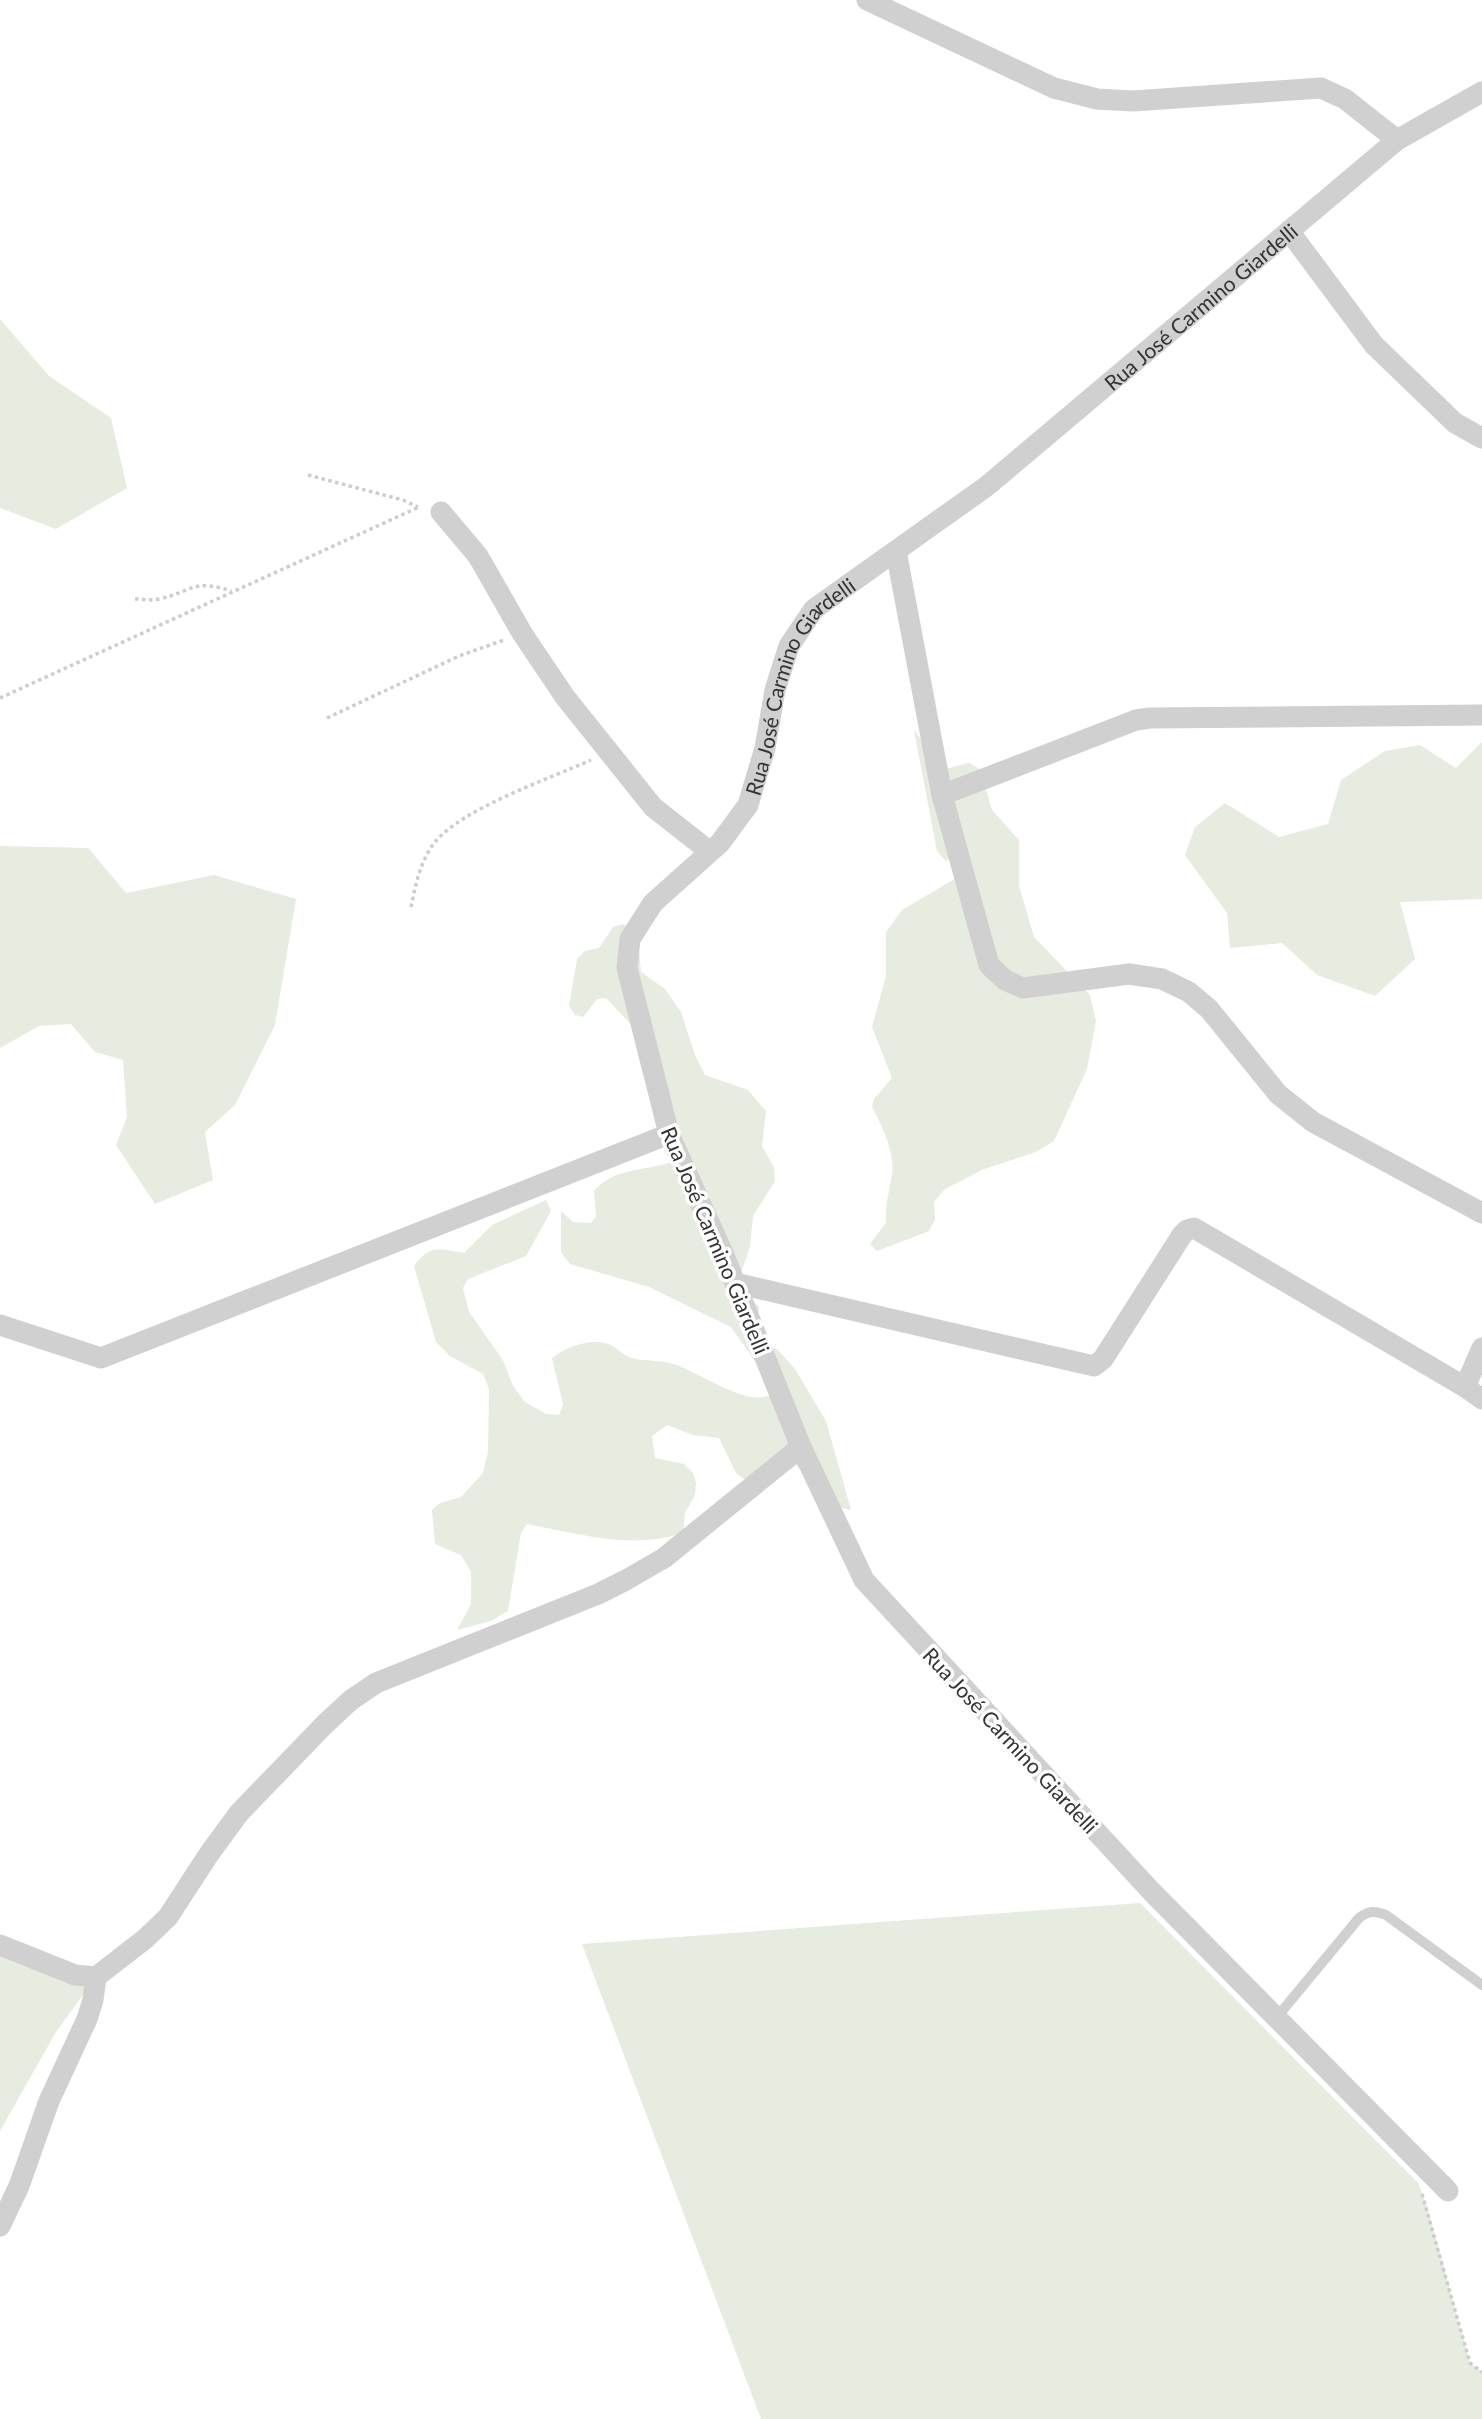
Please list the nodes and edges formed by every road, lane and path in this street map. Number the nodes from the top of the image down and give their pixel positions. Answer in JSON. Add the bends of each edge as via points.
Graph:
{"nodes":[{"id":1,"x":867,"y":0,"type":"edge"},
{"id":2,"x":1482,"y":92,"type":"edge"},
{"id":3,"x":1397,"y":140,"type":"junction"},
{"id":4,"x":1289,"y":232,"type":"junction"},
{"id":5,"x":1482,"y":438,"type":"edge"},
{"id":6,"x":308,"y":475,"type":"dead end"},
{"id":7,"x":419,"y":508,"type":"junction"},
{"id":8,"x":441,"y":512,"type":"joint"},
{"id":9,"x":897,"y":551,"type":"junction"},
{"id":10,"x":233,"y":592,"type":"junction"},
{"id":11,"x":135,"y":599,"type":"dead end"},
{"id":12,"x":522,"y":634,"type":"junction"},
{"id":13,"x":0,"y":698,"type":"edge"},
{"id":14,"x":1482,"y":715,"type":"edge"},
{"id":15,"x":327,"y":718,"type":"dead end"},
{"id":16,"x":609,"y":752,"type":"junction"},
{"id":17,"x":942,"y":796,"type":"junction"},
{"id":18,"x":709,"y":852,"type":"junction"},
{"id":19,"x":411,"y":906,"type":"dead end"},
{"id":20,"x":668,"y":1133,"type":"junction"},
{"id":21,"x":1482,"y":1213,"type":"edge"},
{"id":22,"x":734,"y":1283,"type":"junction"},
{"id":23,"x":0,"y":1325,"type":"edge"},
{"id":24,"x":1482,"y":1348,"type":"edge"},
{"id":25,"x":1473,"y":1393,"type":"edge"},
{"id":26,"x":802,"y":1447,"type":"junction"},
{"id":27,"x":0,"y":1945,"type":"edge"},
{"id":28,"x":96,"y":1977,"type":"junction"},
{"id":29,"x":1482,"y":1985,"type":"edge"},
{"id":30,"x":1277,"y":2017,"type":"junction"},
{"id":31,"x":1418,"y":2183,"type":"dead end"},
{"id":32,"x":1448,"y":2191,"type":"dead end"},
{"id":33,"x":0,"y":2226,"type":"edge"},
{"id":34,"x":1482,"y":2372,"type":"edge"}],
"edges":[{"from":1,"to":3,"type":"street","via":[[1054,88],[1097,99],[1133,101],[1321,88],[1345,99]]},
{"from":2,"to":3,"type":"street","name":"Rua José Carmino Giardelli"},
{"from":3,"to":4,"type":"street","name":"Rua José Carmino Giardelli"},
{"from":4,"to":5,"type":"street","via":[[1374,345],[1455,423]]},
{"from":4,"to":9,"type":"street","name":"Rua José Carmino Giardelli","via":[[987,486]]},
{"from":6,"to":7,"type":"path"},
{"from":7,"to":8,"type":"path"},
{"from":7,"to":10,"type":"path"},
{"from":8,"to":12,"type":"street","via":[[478,556]]},
{"from":9,"to":17,"type":"street"},
{"from":9,"to":18,"type":"street","name":"Rua José Carmino Giardelli","via":[[814,609],[789,646],[748,805]]},
{"from":10,"to":11,"type":"path","via":[[213,585],[190,586],[158,600]]},
{"from":10,"to":13,"type":"path"},
{"from":12,"to":15,"type":"path","via":[[459,656]]},
{"from":12,"to":16,"type":"street"},
{"from":14,"to":17,"type":"street","via":[[1136,720]]},
{"from":16,"to":18,"type":"street","via":[[653,807]]},
{"from":16,"to":19,"type":"path","via":[[468,814],[435,842],[419,871]]},
{"from":17,"to":21,"type":"street","via":[[989,965],[1005,980],[1023,988],[1129,974],[1162,979],[1189,992],[1209,1009],[1292,1107]]},
{"from":18,"to":20,"type":"street","name":"Rua José Carmino Giardelli","via":[[653,903],[630,939],[626,968]]},
{"from":20,"to":22,"type":"street","name":"Rua José Carmino Giardelli"},
{"from":20,"to":23,"type":"street","via":[[101,1358]]},
{"from":22,"to":25,"type":"street","via":[[1094,1366],[1103,1359],[1182,1235],[1194,1228]]},
{"from":22,"to":26,"type":"street","name":"Rua José Carmino Giardelli"},
{"from":24,"to":25,"type":"street"},
{"from":26,"to":28,"type":"street","via":[[645,1569],[598,1594],[406,1669],[351,1700],[239,1813],[168,1917]]},
{"from":26,"to":30,"type":"street","name":"Rua José Carmino Giardelli","via":[[864,1580],[1152,1892]]},
{"from":27,"to":28,"type":"street","via":[[75,1975]]},
{"from":28,"to":33,"type":"street","via":[[87,2019]]},
{"from":29,"to":30,"type":"lane","via":[[1386,1914],[1367,1912]]},
{"from":30,"to":32,"type":"street","name":"Rua José Carmino Giardelli"},
{"from":31,"to":34,"type":"path","via":[[1470,2363]]}]}
